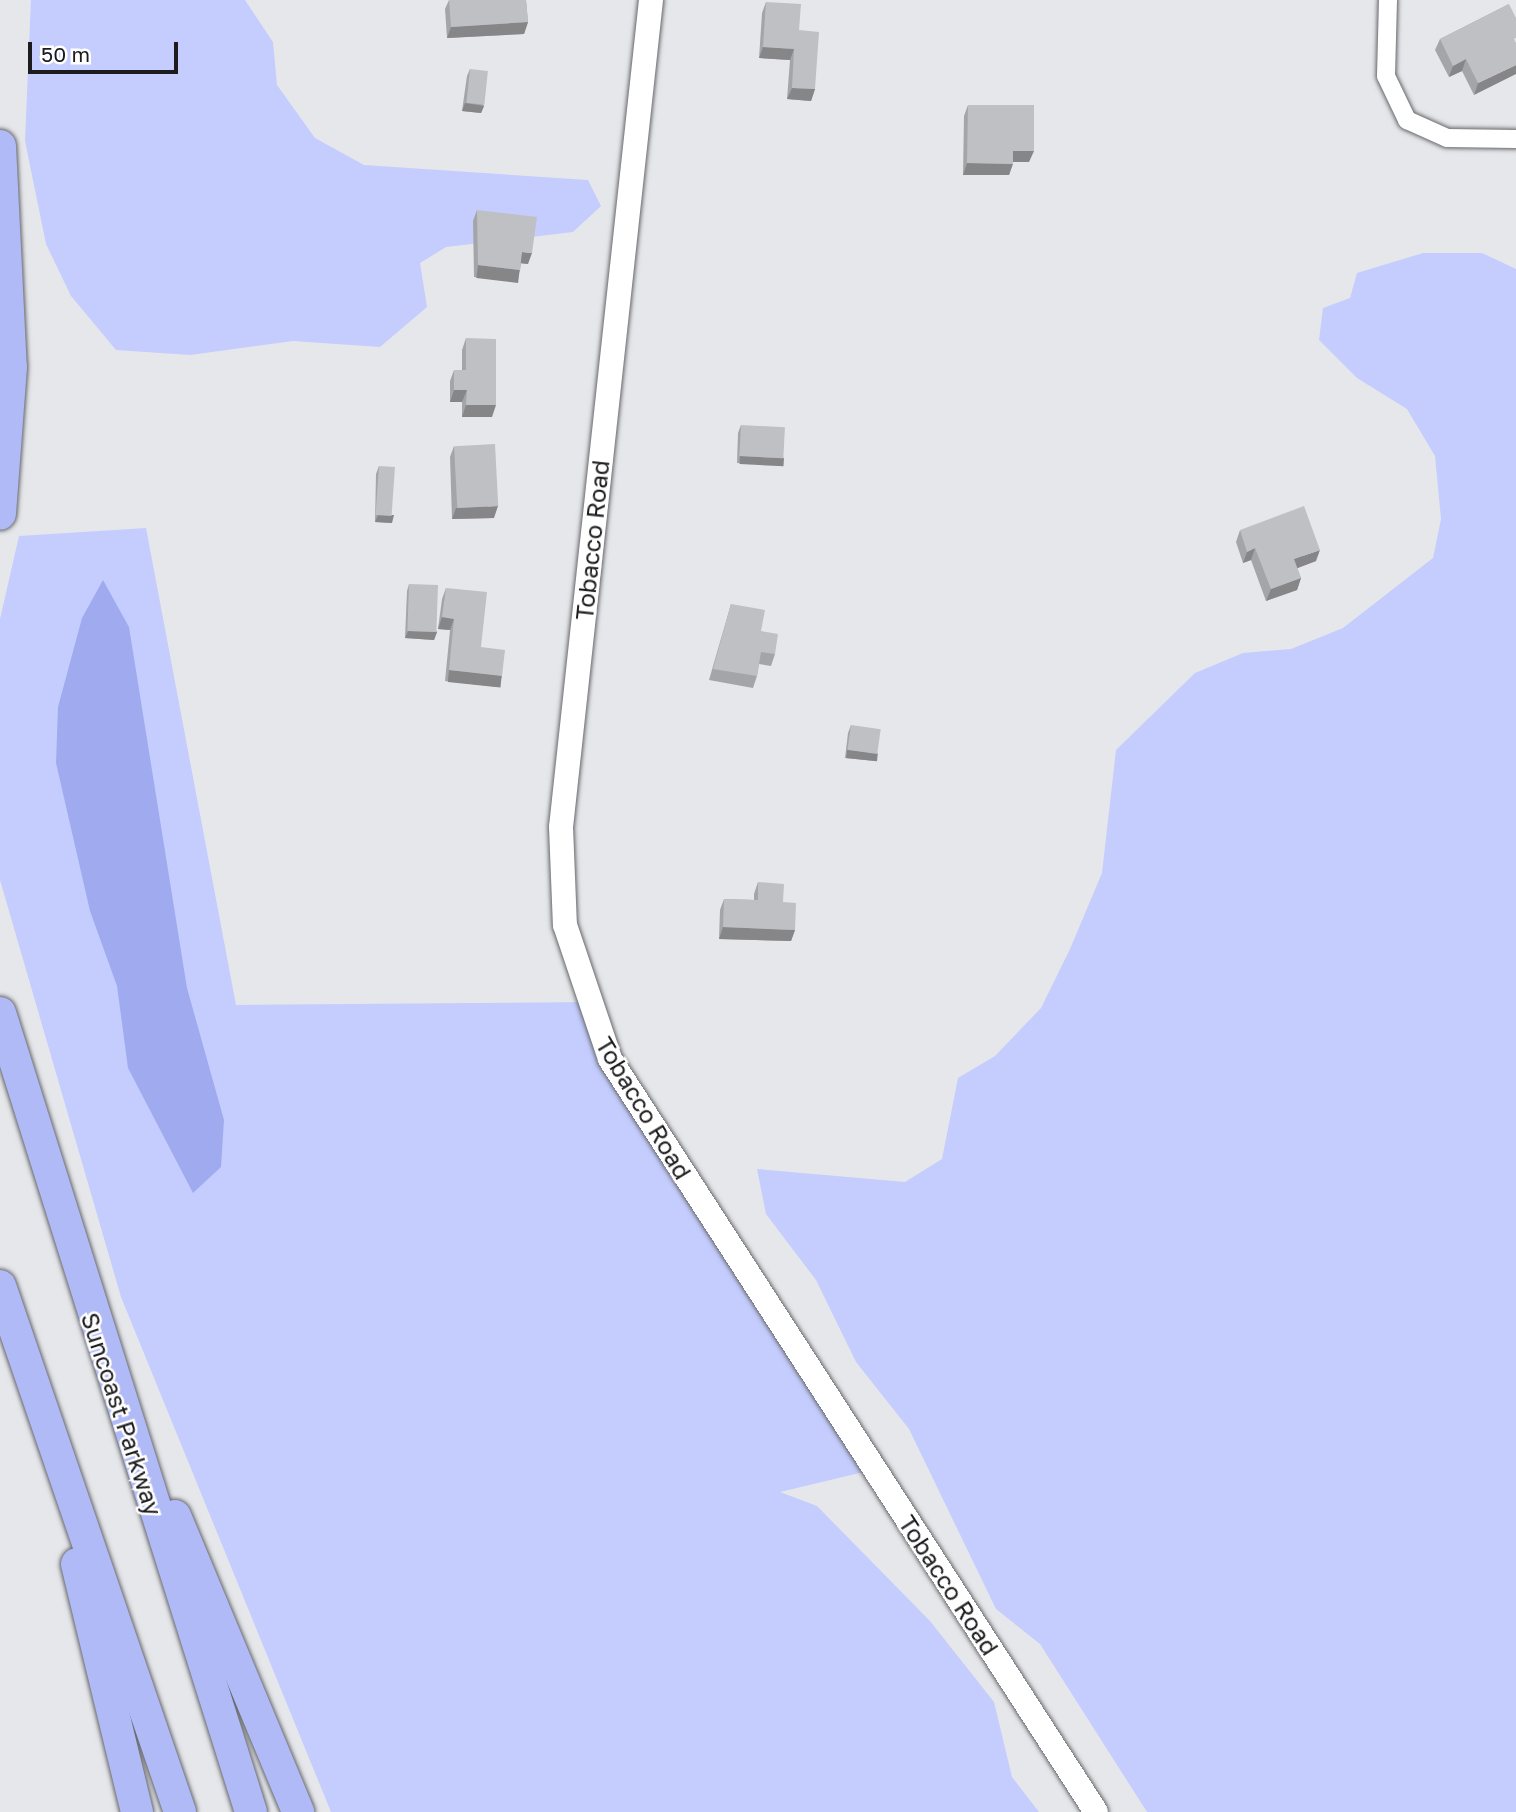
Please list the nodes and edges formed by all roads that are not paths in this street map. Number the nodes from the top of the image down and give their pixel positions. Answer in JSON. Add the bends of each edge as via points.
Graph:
{"nodes":[{"id":1,"x":650,"y":0,"type":"edge"},
{"id":2,"x":1388,"y":0,"type":"edge"},
{"id":3,"x":1516,"y":139,"type":"edge"},
{"id":4,"x":0,"y":146,"type":"edge"},
{"id":5,"x":0,"y":514,"type":"edge"},
{"id":6,"x":0,"y":1013,"type":"edge"},
{"id":7,"x":0,"y":1286,"type":"edge"},
{"id":8,"x":97,"y":1337,"type":"junction"},
{"id":9,"x":39,"y":1409,"type":"junction"},
{"id":10,"x":137,"y":1812,"type":"edge"},
{"id":11,"x":180,"y":1812,"type":"edge"},
{"id":12,"x":251,"y":1812,"type":"edge"},
{"id":13,"x":298,"y":1812,"type":"edge"},
{"id":14,"x":1096,"y":1812,"type":"edge"}],
"edges":[{"from":1,"to":14,"type":"street","name":"Tobacco Road","via":[[561,827],[565,925],[610,1059]]},
{"from":2,"to":3,"type":"street","via":[[1386,76],[1407,120],[1447,138]]},
{"from":4,"to":5,"type":"highway","via":[[11,367]]},
{"from":6,"to":8,"type":"highway","name":"Suncoast Parkway"},
{"from":7,"to":9,"type":"highway"},
{"from":8,"to":12,"type":"highway","name":"Suncoast Parkway"},
{"from":8,"to":13,"type":"highway"},
{"from":9,"to":10,"type":"highway"},
{"from":9,"to":11,"type":"highway"}]}
